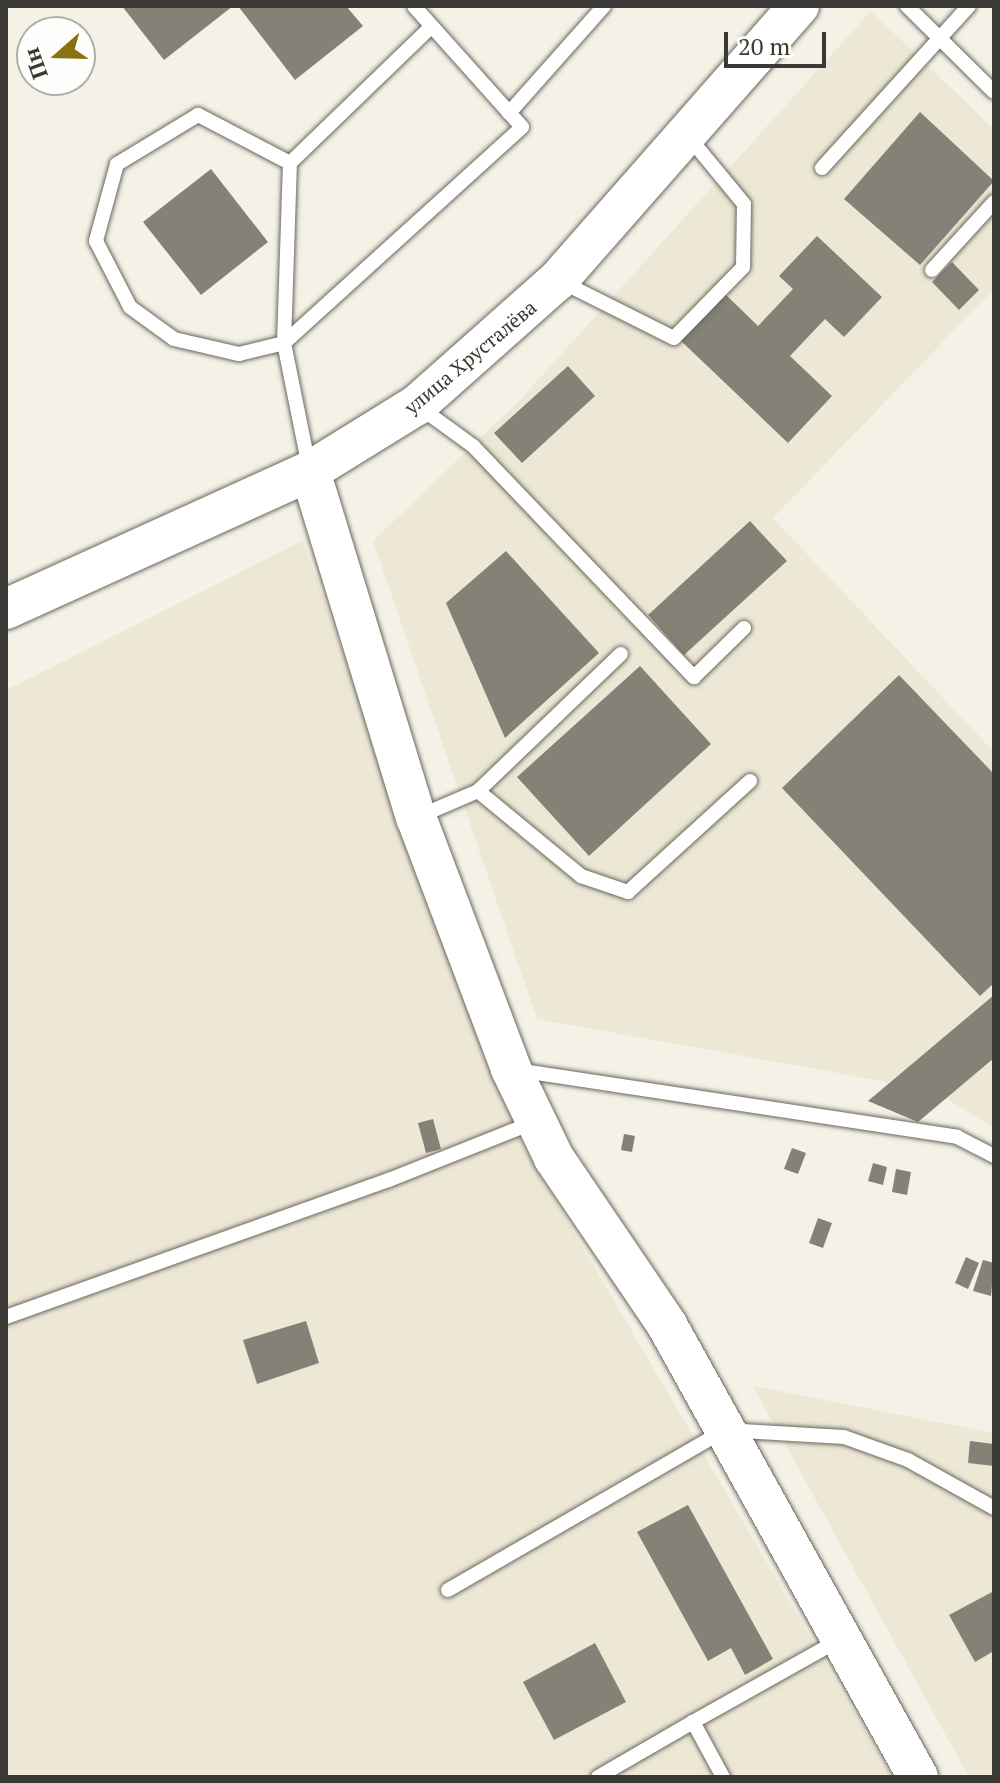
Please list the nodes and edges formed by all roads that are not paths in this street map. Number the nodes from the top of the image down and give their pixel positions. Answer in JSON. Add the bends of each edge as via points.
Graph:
{"nodes":[{"id":1,"x":414,"y":6,"type":"edge"},
{"id":2,"x":604,"y":6,"type":"edge"},
{"id":3,"x":799,"y":6,"type":"edge"},
{"id":4,"x":907,"y":6,"type":"edge"},
{"id":5,"x":969,"y":6,"type":"edge"},
{"id":6,"x":430,"y":28,"type":"junction"},
{"id":7,"x":939,"y":38,"type":"junction"},
{"id":8,"x":994,"y":92,"type":"edge"},
{"id":9,"x":509,"y":113,"type":"junction"},
{"id":10,"x":687,"y":134,"type":"junction"},
{"id":11,"x":290,"y":163,"type":"junction"},
{"id":12,"x":822,"y":168,"type":"dead end"},
{"id":13,"x":994,"y":202,"type":"edge"},
{"id":14,"x":932,"y":270,"type":"dead end"},
{"id":15,"x":558,"y":280,"type":"junction"},
{"id":16,"x":284,"y":343,"type":"junction"},
{"id":17,"x":417,"y":405,"type":"junction"},
{"id":18,"x":310,"y":471,"type":"junction"},
{"id":19,"x":6,"y":609,"type":"edge"},
{"id":20,"x":744,"y":628,"type":"dead end"},
{"id":21,"x":621,"y":654,"type":"dead end"},
{"id":22,"x":750,"y":781,"type":"dead end"},
{"id":23,"x":478,"y":791,"type":"junction"},
{"id":24,"x":416,"y":817,"type":"junction"},
{"id":25,"x":511,"y":1069,"type":"junction"},
{"id":26,"x":535,"y":1122,"type":"junction"},
{"id":27,"x":994,"y":1156,"type":"edge"},
{"id":28,"x":6,"y":1317,"type":"edge"},
{"id":29,"x":725,"y":1430,"type":"junction"},
{"id":30,"x":994,"y":1508,"type":"edge"},
{"id":31,"x":448,"y":1590,"type":"dead end"},
{"id":32,"x":841,"y":1638,"type":"junction"},
{"id":33,"x":693,"y":1722,"type":"junction"},
{"id":34,"x":598,"y":1777,"type":"edge"},
{"id":35,"x":723,"y":1777,"type":"edge"},
{"id":36,"x":918,"y":1777,"type":"edge"}],
"edges":[{"from":1,"to":6,"type":"lane"},
{"from":2,"to":9,"type":"lane"},
{"from":3,"to":10,"type":"main road","name":"улица Хрусталёва"},
{"from":4,"to":7,"type":"lane"},
{"from":5,"to":7,"type":"lane"},
{"from":6,"to":9,"type":"lane"},
{"from":6,"to":11,"type":"lane"},
{"from":7,"to":8,"type":"lane"},
{"from":7,"to":12,"type":"lane"},
{"from":9,"to":16,"type":"lane","via":[[522,127]]},
{"from":10,"to":15,"type":"main road","name":"улица Хрусталёва"},
{"from":10,"to":15,"type":"lane","via":[[744,204],[743,267],[674,338]]},
{"from":11,"to":16,"type":"lane"},
{"from":11,"to":16,"type":"lane","via":[[198,115],[117,164],[96,241],[130,307],[174,339],[239,354]]},
{"from":13,"to":14,"type":"lane"},
{"from":15,"to":17,"type":"main road","name":"улица Хрусталёва"},
{"from":16,"to":18,"type":"lane"},
{"from":17,"to":18,"type":"main road","name":"улица Хрусталёва"},
{"from":17,"to":20,"type":"lane","via":[[473,446],[694,677]]},
{"from":18,"to":19,"type":"main road","name":"улица Хрусталёва"},
{"from":18,"to":24,"type":"main road"},
{"from":21,"to":23,"type":"lane"},
{"from":22,"to":23,"type":"lane","via":[[628,892],[581,876]]},
{"from":23,"to":24,"type":"lane"},
{"from":24,"to":25,"type":"main road"},
{"from":25,"to":26,"type":"main road"},
{"from":25,"to":27,"type":"lane","via":[[957,1137]]},
{"from":26,"to":28,"type":"lane"},
{"from":26,"to":29,"type":"main road","via":[[667,1325]]},
{"from":29,"to":30,"type":"lane","via":[[844,1437],[908,1460]]},
{"from":29,"to":31,"type":"lane"},
{"from":29,"to":32,"type":"main road"},
{"from":32,"to":33,"type":"lane"},
{"from":32,"to":36,"type":"main road"},
{"from":33,"to":34,"type":"lane"},
{"from":33,"to":35,"type":"lane"}]}
